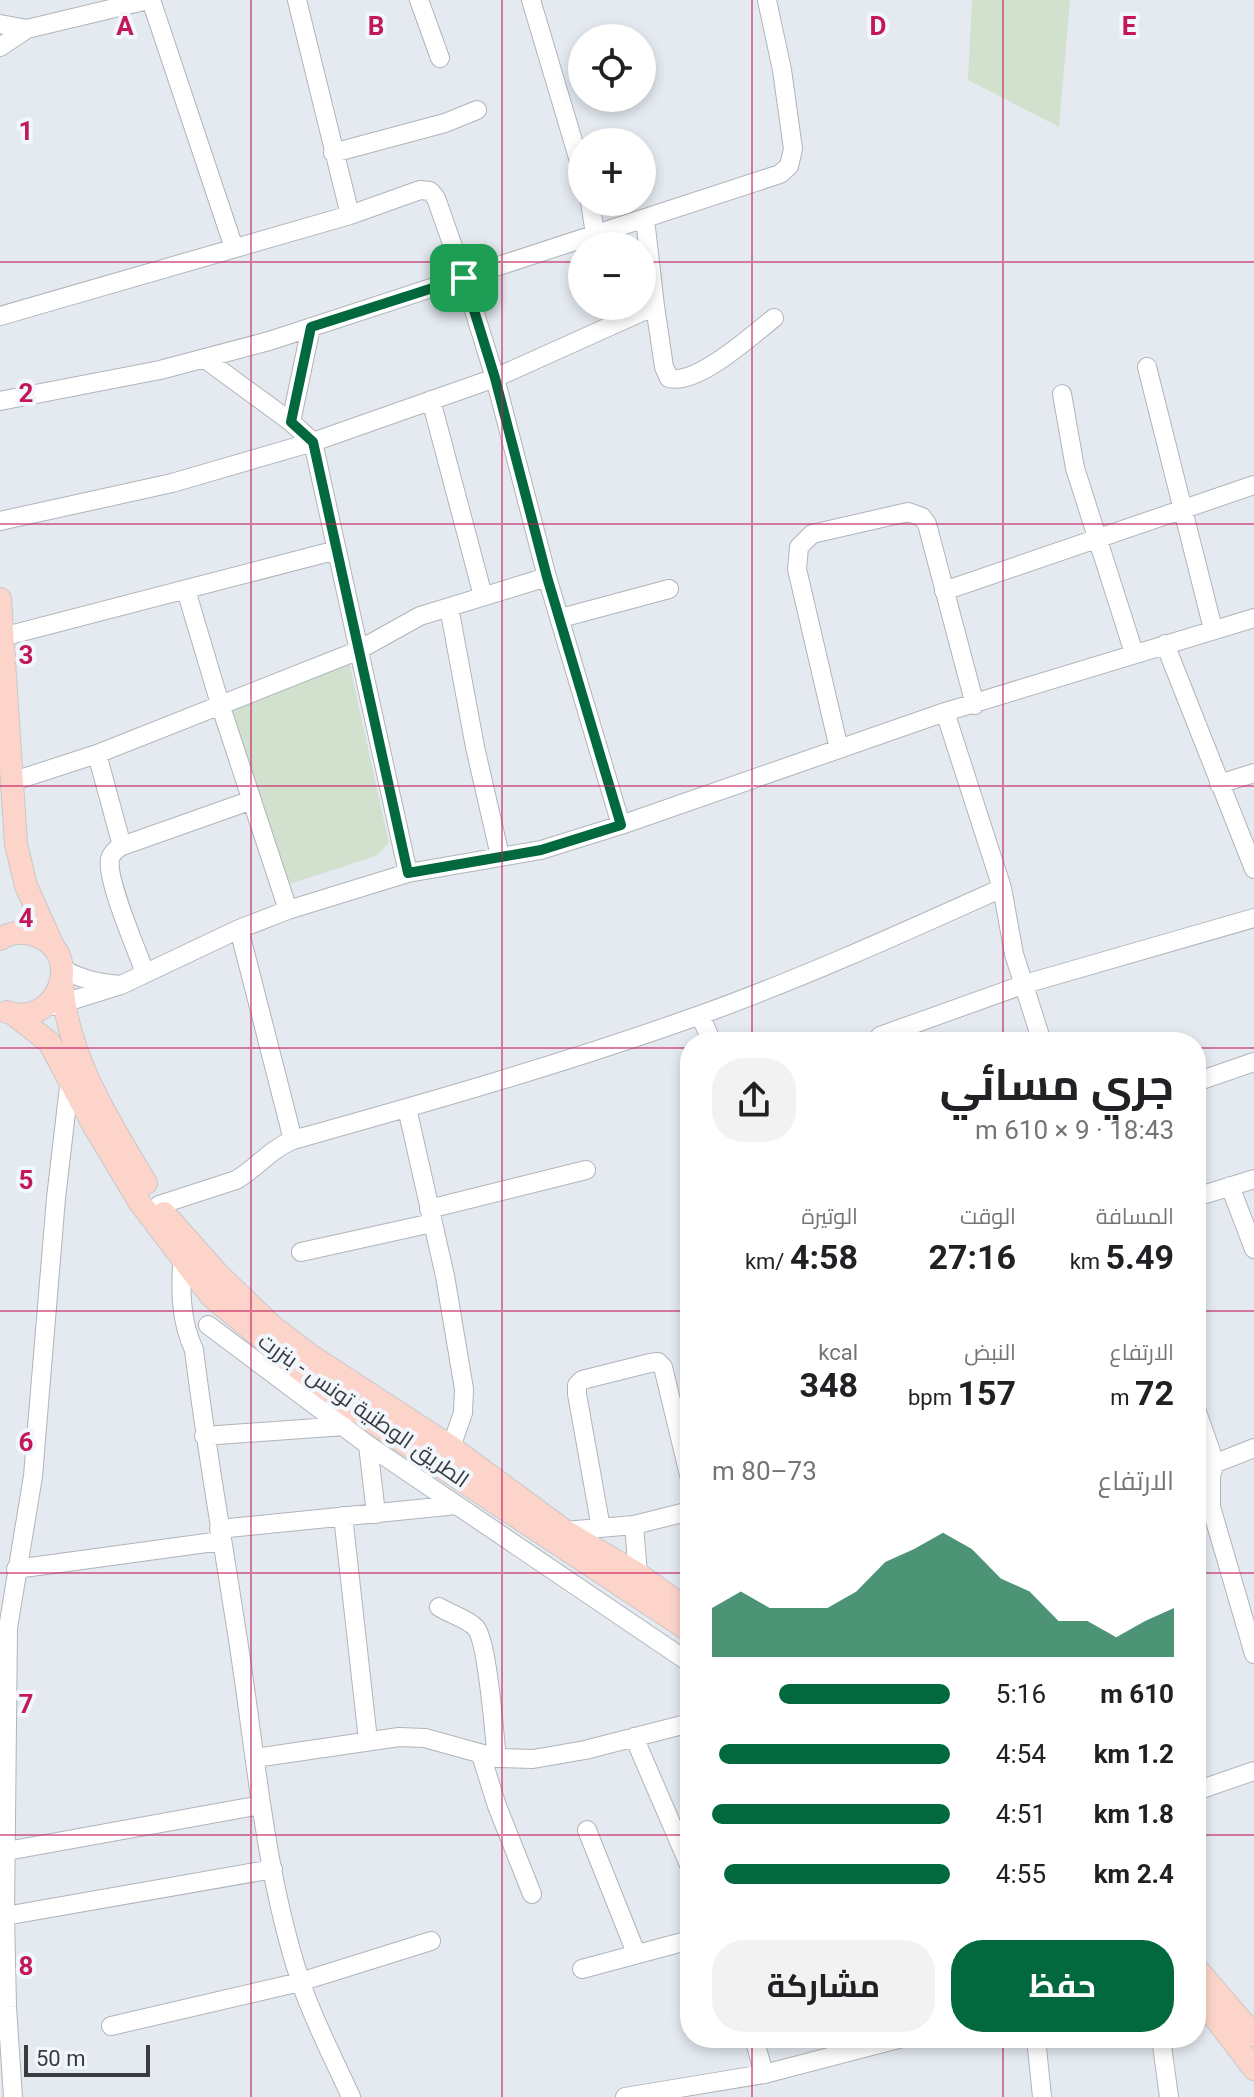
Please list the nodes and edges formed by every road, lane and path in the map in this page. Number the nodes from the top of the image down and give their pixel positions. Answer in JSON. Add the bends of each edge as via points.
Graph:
{"nodes":[{"id":1,"x":149,"y":0,"type":"edge"},
{"id":2,"x":297,"y":0,"type":"edge"},
{"id":3,"x":419,"y":0,"type":"edge"},
{"id":4,"x":531,"y":0,"type":"edge"},
{"id":5,"x":767,"y":0,"type":"edge"},
{"id":6,"x":0,"y":24,"type":"edge"},
{"id":7,"x":27,"y":29,"type":"junction"},
{"id":8,"x":0,"y":47,"type":"edge"},
{"id":9,"x":440,"y":58,"type":"dead end"},
{"id":10,"x":477,"y":110,"type":"dead end"},
{"id":11,"x":569,"y":128,"type":"edge"},
{"id":12,"x":333,"y":153,"type":"junction"},
{"id":13,"x":350,"y":215,"type":"junction"},
{"id":14,"x":645,"y":219,"type":"junction"},
{"id":15,"x":602,"y":232,"type":"edge"},
{"id":16,"x":646,"y":232,"type":"edge"},
{"id":17,"x":568,"y":243,"type":"edge"},
{"id":18,"x":234,"y":248,"type":"junction"},
{"id":19,"x":464,"y":278,"type":"junction"},
{"id":20,"x":656,"y":312,"type":"edge"},
{"id":21,"x":0,"y":316,"type":"edge"},
{"id":22,"x":774,"y":318,"type":"dead end"},
{"id":23,"x":624,"y":320,"type":"edge"},
{"id":24,"x":311,"y":327,"type":"junction"},
{"id":25,"x":205,"y":359,"type":"junction"},
{"id":26,"x":1147,"y":367,"type":"dead end"},
{"id":27,"x":495,"y":378,"type":"junction"},
{"id":28,"x":1062,"y":394,"type":"dead end"},
{"id":29,"x":431,"y":400,"type":"junction"},
{"id":30,"x":0,"y":401,"type":"edge"},
{"id":31,"x":291,"y":422,"type":"junction"},
{"id":32,"x":313,"y":442,"type":"junction"},
{"id":33,"x":1254,"y":485,"type":"edge"},
{"id":34,"x":1183,"y":510,"type":"junction"},
{"id":35,"x":0,"y":521,"type":"edge"},
{"id":36,"x":1096,"y":537,"type":"junction"},
{"id":37,"x":337,"y":550,"type":"junction"},
{"id":38,"x":547,"y":577,"type":"junction"},
{"id":39,"x":669,"y":589,"type":"dead end"},
{"id":40,"x":186,"y":590,"type":"junction"},
{"id":41,"x":944,"y":591,"type":"junction"},
{"id":42,"x":483,"y":596,"type":"junction"},
{"id":43,"x":0,"y":599,"type":"edge"},
{"id":44,"x":449,"y":607,"type":"junction"},
{"id":45,"x":561,"y":618,"type":"junction"},
{"id":46,"x":1254,"y":618,"type":"edge"},
{"id":47,"x":1213,"y":629,"type":"junction"},
{"id":48,"x":2,"y":637,"type":"junction"},
{"id":49,"x":1165,"y":644,"type":"junction"},
{"id":50,"x":357,"y":651,"type":"junction"},
{"id":51,"x":1134,"y":653,"type":"junction"},
{"id":52,"x":220,"y":704,"type":"junction"},
{"id":53,"x":975,"y":705,"type":"junction"},
{"id":54,"x":945,"y":712,"type":"junction"},
{"id":55,"x":839,"y":749,"type":"junction"},
{"id":56,"x":97,"y":754,"type":"junction"},
{"id":57,"x":1254,"y":773,"type":"edge"},
{"id":58,"x":11,"y":782,"type":"junction"},
{"id":59,"x":1219,"y":784,"type":"junction"},
{"id":60,"x":252,"y":800,"type":"junction"},
{"id":61,"x":621,"y":825,"type":"junction"},
{"id":62,"x":122,"y":846,"type":"junction"},
{"id":63,"x":500,"y":856,"type":"junction"},
{"id":64,"x":1254,"y":869,"type":"edge"},
{"id":65,"x":408,"y":873,"type":"junction"},
{"id":66,"x":1002,"y":888,"type":"junction"},
{"id":67,"x":288,"y":910,"type":"junction"},
{"id":68,"x":1254,"y":918,"type":"edge"},
{"id":69,"x":239,"y":929,"type":"junction"},
{"id":70,"x":0,"y":939,"type":"edge"},
{"id":71,"x":145,"y":973,"type":"junction"},
{"id":72,"x":60,"y":976,"type":"junction"},
{"id":73,"x":1025,"y":984,"type":"junction"},
{"id":74,"x":121,"y":985,"type":"junction"},
{"id":75,"x":4,"y":1010,"type":"edge"},
{"id":76,"x":700,"y":1015,"type":"junction"},
{"id":77,"x":708,"y":1032,"type":"edge"},
{"id":78,"x":891,"y":1032,"type":"edge"},
{"id":79,"x":1039,"y":1032,"type":"edge"},
{"id":80,"x":1254,"y":1062,"type":"edge"},
{"id":81,"x":70,"y":1078,"type":"junction"},
{"id":82,"x":1206,"y":1079,"type":"edge"},
{"id":83,"x":407,"y":1108,"type":"junction"},
{"id":84,"x":293,"y":1140,"type":"junction"},
{"id":85,"x":586,"y":1170,"type":"dead end"},
{"id":86,"x":1254,"y":1179,"type":"edge"},
{"id":87,"x":1230,"y":1186,"type":"junction"},
{"id":88,"x":1206,"y":1194,"type":"edge"},
{"id":89,"x":159,"y":1205,"type":"junction"},
{"id":90,"x":430,"y":1216,"type":"junction"},
{"id":91,"x":184,"y":1235,"type":"junction"},
{"id":92,"x":1254,"y":1249,"type":"edge"},
{"id":93,"x":301,"y":1252,"type":"dead end"},
{"id":94,"x":182,"y":1260,"type":"junction"},
{"id":95,"x":215,"y":1271,"type":"junction"},
{"id":96,"x":211,"y":1296,"type":"junction"},
{"id":97,"x":208,"y":1325,"type":"junction"},
{"id":98,"x":194,"y":1350,"type":"junction"},
{"id":99,"x":344,"y":1426,"type":"junction"},
{"id":100,"x":204,"y":1436,"type":"junction"},
{"id":101,"x":1206,"y":1437,"type":"edge"},
{"id":102,"x":680,"y":1438,"type":"edge"},
{"id":103,"x":368,"y":1445,"type":"junction"},
{"id":104,"x":451,"y":1447,"type":"junction"},
{"id":105,"x":1254,"y":1448,"type":"edge"},
{"id":106,"x":1215,"y":1463,"type":"junction"},
{"id":107,"x":1206,"y":1467,"type":"edge"},
{"id":108,"x":457,"y":1505,"type":"junction"},
{"id":109,"x":376,"y":1514,"type":"junction"},
{"id":110,"x":680,"y":1514,"type":"edge"},
{"id":111,"x":343,"y":1516,"type":"junction"},
{"id":112,"x":634,"y":1525,"type":"junction"},
{"id":113,"x":601,"y":1528,"type":"junction"},
{"id":114,"x":565,"y":1531,"type":"junction"},
{"id":115,"x":220,"y":1535,"type":"junction"},
{"id":116,"x":16,"y":1569,"type":"junction"},
{"id":117,"x":638,"y":1574,"type":"junction"},
{"id":118,"x":439,"y":1607,"type":"dead end"},
{"id":119,"x":680,"y":1613,"type":"edge"},
{"id":120,"x":680,"y":1614,"type":"edge"},
{"id":121,"x":1251,"y":1626,"type":"edge"},
{"id":122,"x":1254,"y":1654,"type":"edge"},
{"id":123,"x":680,"y":1656,"type":"edge"},
{"id":124,"x":680,"y":1726,"type":"edge"},
{"id":125,"x":634,"y":1737,"type":"junction"},
{"id":126,"x":368,"y":1740,"type":"junction"},
{"id":127,"x":489,"y":1757,"type":"junction"},
{"id":128,"x":255,"y":1758,"type":"junction"},
{"id":129,"x":1254,"y":1771,"type":"edge"},
{"id":130,"x":1206,"y":1788,"type":"edge"},
{"id":131,"x":261,"y":1805,"type":"junction"},
{"id":132,"x":587,"y":1830,"type":"dead end"},
{"id":133,"x":680,"y":1844,"type":"edge"},
{"id":134,"x":7,"y":1851,"type":"junction"},
{"id":135,"x":273,"y":1869,"type":"junction"},
{"id":136,"x":532,"y":1894,"type":"dead end"},
{"id":137,"x":5,"y":1916,"type":"junction"},
{"id":138,"x":431,"y":1941,"type":"dead end"},
{"id":139,"x":680,"y":1942,"type":"edge"},
{"id":140,"x":636,"y":1953,"type":"junction"},
{"id":141,"x":582,"y":1969,"type":"dead end"},
{"id":142,"x":1206,"y":1980,"type":"edge"},
{"id":143,"x":300,"y":1982,"type":"junction"},
{"id":144,"x":1206,"y":2006,"type":"edge"},
{"id":145,"x":111,"y":2026,"type":"dead end"},
{"id":146,"x":1254,"y":2035,"type":"edge"},
{"id":147,"x":757,"y":2048,"type":"edge"},
{"id":148,"x":839,"y":2048,"type":"edge"},
{"id":149,"x":1037,"y":2048,"type":"edge"},
{"id":150,"x":1162,"y":2048,"type":"edge"},
{"id":151,"x":1254,"y":2069,"type":"edge"},
{"id":152,"x":764,"y":2074,"type":"junction"},
{"id":153,"x":13,"y":2097,"type":"edge"},
{"id":154,"x":351,"y":2097,"type":"edge"},
{"id":155,"x":625,"y":2097,"type":"edge"},
{"id":156,"x":1042,"y":2097,"type":"edge"},
{"id":157,"x":1169,"y":2097,"type":"edge"}],
"edges":[{"from":1,"to":7,"type":"street"},
{"from":1,"to":18,"type":"street"},
{"from":2,"to":12,"type":"street"},
{"from":3,"to":9,"type":"street"},
{"from":4,"to":11,"type":"street"},
{"from":5,"to":14,"type":"street","via":[[793,149],[789,166],[780,174]]},
{"from":6,"to":7,"type":"street"},
{"from":7,"to":8,"type":"street"},
{"from":10,"to":12,"type":"street"},
{"from":12,"to":13,"type":"street"},
{"from":13,"to":18,"type":"street"},
{"from":13,"to":19,"type":"street","via":[[430,191]]},
{"from":14,"to":15,"type":"street"},
{"from":14,"to":16,"type":"street"},
{"from":17,"to":19,"type":"street"},
{"from":18,"to":21,"type":"street"},
{"from":19,"to":24,"type":"street"},
{"from":19,"to":27,"type":"street"},
{"from":20,"to":22,"type":"street","via":[[666,374],[674,380],[709,366]]},
{"from":23,"to":27,"type":"street"},
{"from":24,"to":25,"type":"street"},
{"from":24,"to":31,"type":"street"},
{"from":25,"to":30,"type":"street"},
{"from":25,"to":31,"type":"street"},
{"from":26,"to":34,"type":"street"},
{"from":27,"to":29,"type":"street"},
{"from":27,"to":38,"type":"street"},
{"from":28,"to":36,"type":"street","via":[[1075,468]]},
{"from":29,"to":32,"type":"street"},
{"from":29,"to":42,"type":"street"},
{"from":31,"to":32,"type":"street"},
{"from":32,"to":35,"type":"street","via":[[172,483]]},
{"from":32,"to":37,"type":"street"},
{"from":33,"to":34,"type":"street"},
{"from":34,"to":36,"type":"street"},
{"from":34,"to":47,"type":"street"},
{"from":36,"to":41,"type":"street"},
{"from":36,"to":51,"type":"street"},
{"from":37,"to":40,"type":"street"},
{"from":37,"to":50,"type":"street"},
{"from":38,"to":42,"type":"street"},
{"from":38,"to":45,"type":"street"},
{"from":39,"to":45,"type":"street"},
{"from":40,"to":48,"type":"street"},
{"from":40,"to":52,"type":"street"},
{"from":41,"to":53,"type":"street"},
{"from":41,"to":55,"type":"street","via":[[927,524],[915,514],[812,534],[799,547],[797,569]]},
{"from":42,"to":44,"type":"street"},
{"from":43,"to":48,"type":"main road","name":"الطريق الوطنية تونس - بنزرت"},
{"from":44,"to":50,"type":"street","via":[[420,616]]},
{"from":44,"to":63,"type":"street"},
{"from":45,"to":61,"type":"street"},
{"from":46,"to":47,"type":"street"},
{"from":47,"to":49,"type":"street"},
{"from":48,"to":58,"type":"main road","name":"الطريق الوطنية تونس - بنزرت"},
{"from":49,"to":51,"type":"street"},
{"from":49,"to":59,"type":"street"},
{"from":50,"to":52,"type":"street"},
{"from":50,"to":65,"type":"street"},
{"from":51,"to":53,"type":"street"},
{"from":52,"to":56,"type":"street"},
{"from":52,"to":60,"type":"street"},
{"from":53,"to":54,"type":"street"},
{"from":54,"to":55,"type":"street"},
{"from":54,"to":66,"type":"street"},
{"from":55,"to":61,"type":"street"},
{"from":56,"to":58,"type":"street"},
{"from":56,"to":62,"type":"street"},
{"from":57,"to":59,"type":"street"},
{"from":58,"to":72,"type":"main road","name":"الطريق الوطنية تونس - بنزرت","via":[[20,869]]},
{"from":59,"to":64,"type":"street"},
{"from":60,"to":62,"type":"street"},
{"from":60,"to":67,"type":"street"},
{"from":61,"to":63,"type":"street","via":[[541,850]]},
{"from":62,"to":71,"type":"street","via":[[110,857],[111,876]]},
{"from":63,"to":65,"type":"street"},
{"from":65,"to":67,"type":"street"},
{"from":66,"to":73,"type":"street"},
{"from":66,"to":76,"type":"street","via":[[853,956]]},
{"from":67,"to":69,"type":"street"},
{"from":68,"to":73,"type":"street"},
{"from":69,"to":71,"type":"street"},
{"from":69,"to":84,"type":"street"},
{"from":70,"to":72,"type":"main road","via":[[18,933],[44,939]]},
{"from":71,"to":74,"type":"street"},
{"from":72,"to":74,"type":"street"},
{"from":72,"to":74,"type":"street"},
{"from":72,"to":75,"type":"main road","via":[[57,994],[40,1010]]},
{"from":72,"to":89,"type":"main road","name":"الطريق الوطنية تونس - بنزرت","via":[[78,1058]]},
{"from":73,"to":78,"type":"street"},
{"from":73,"to":79,"type":"street"},
{"from":75,"to":81,"type":"main road","name":"الطريق الوطنية تونس - بنزرت","via":[[49,1042]]},
{"from":76,"to":77,"type":"street"},
{"from":76,"to":83,"type":"street"},
{"from":80,"to":82,"type":"street"},
{"from":81,"to":94,"type":"main road","name":"الطريق الوطنية تونس - بنزرت","via":[[140,1203]]},
{"from":81,"to":116,"type":"street","via":[[33,1476]]},
{"from":83,"to":84,"type":"street"},
{"from":83,"to":90,"type":"street"},
{"from":84,"to":89,"type":"street","via":[[276,1146],[236,1180]]},
{"from":85,"to":90,"type":"street"},
{"from":86,"to":87,"type":"street"},
{"from":87,"to":88,"type":"street"},
{"from":87,"to":92,"type":"street"},
{"from":89,"to":91,"type":"main road","name":"الطريق الوطنية تونس - بنزرت"},
{"from":90,"to":93,"type":"street"},
{"from":90,"to":104,"type":"street","via":[[465,1402]]},
{"from":91,"to":94,"type":"street"},
{"from":91,"to":95,"type":"main road","name":"الطريق الوطنية تونس - بنزرت"},
{"from":94,"to":96,"type":"main road","name":"الطريق الوطنية تونس - بنزرت"},
{"from":94,"to":98,"type":"street","via":[[182,1301]]},
{"from":95,"to":96,"type":"street"},
{"from":95,"to":104,"type":"main road","name":"الطريق الوطنية تونس - بنزرت","via":[[310,1355]]},
{"from":96,"to":97,"type":"street"},
{"from":96,"to":120,"type":"main road","name":"الطريق الوطنية تونس - بنزرت","via":[[346,1404]]},
{"from":97,"to":98,"type":"street"},
{"from":97,"to":99,"type":"street"},
{"from":98,"to":100,"type":"street"},
{"from":99,"to":100,"type":"street"},
{"from":99,"to":103,"type":"street"},
{"from":100,"to":115,"type":"street"},
{"from":101,"to":106,"type":"street"},
{"from":102,"to":113,"type":"street","via":[[658,1362],[577,1385]]},
{"from":103,"to":108,"type":"street"},
{"from":103,"to":109,"type":"street"},
{"from":104,"to":114,"type":"main road","name":"الطريق الوطنية تونس - بنزرت"},
{"from":105,"to":106,"type":"street"},
{"from":106,"to":107,"type":"street"},
{"from":106,"to":121,"type":"street","via":[[1211,1507]]},
{"from":108,"to":109,"type":"street"},
{"from":108,"to":123,"type":"street"},
{"from":109,"to":111,"type":"street"},
{"from":110,"to":112,"type":"street"},
{"from":111,"to":115,"type":"street"},
{"from":111,"to":126,"type":"street"},
{"from":112,"to":113,"type":"street"},
{"from":112,"to":117,"type":"street"},
{"from":113,"to":114,"type":"street"},
{"from":114,"to":117,"type":"main road","name":"الطريق الوطنية تونس - بنزرت"},
{"from":115,"to":116,"type":"street"},
{"from":115,"to":128,"type":"street"},
{"from":116,"to":134,"type":"street","via":[[5,1674]]},
{"from":117,"to":119,"type":"main road","name":"الطريق الوطنية تونس - بنزرت"},
{"from":118,"to":127,"type":"street","via":[[474,1625],[484,1644]]},
{"from":121,"to":122,"type":"street"},
{"from":124,"to":125,"type":"street"},
{"from":125,"to":127,"type":"street","via":[[533,1759]]},
{"from":125,"to":133,"type":"street"},
{"from":126,"to":127,"type":"street","via":[[425,1738]]},
{"from":126,"to":128,"type":"street"},
{"from":127,"to":136,"type":"street","via":[[497,1806]]},
{"from":128,"to":131,"type":"street"},
{"from":129,"to":130,"type":"street"},
{"from":131,"to":134,"type":"street"},
{"from":131,"to":135,"type":"street"},
{"from":132,"to":140,"type":"street"},
{"from":134,"to":137,"type":"street"},
{"from":135,"to":137,"type":"street"},
{"from":135,"to":143,"type":"street"},
{"from":137,"to":153,"type":"street"},
{"from":138,"to":143,"type":"street"},
{"from":139,"to":140,"type":"street"},
{"from":140,"to":141,"type":"street"},
{"from":142,"to":146,"type":"main road"},
{"from":143,"to":145,"type":"street"},
{"from":143,"to":154,"type":"street"},
{"from":144,"to":151,"type":"main road"},
{"from":147,"to":152,"type":"street"},
{"from":148,"to":152,"type":"street"},
{"from":149,"to":156,"type":"street"},
{"from":150,"to":157,"type":"street"},
{"from":152,"to":155,"type":"street"}]}
